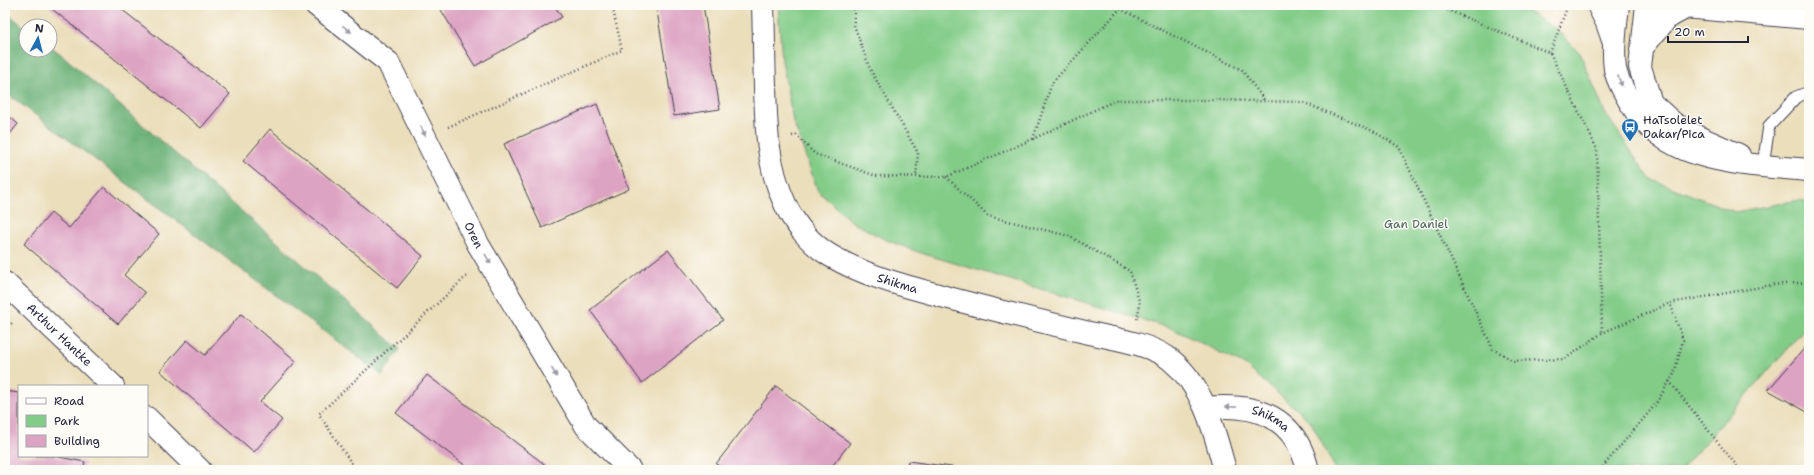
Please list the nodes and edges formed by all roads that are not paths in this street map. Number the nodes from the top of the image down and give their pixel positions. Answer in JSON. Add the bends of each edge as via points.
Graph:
{"nodes":[{"id":1,"x":316,"y":5,"type":"edge"},
{"id":2,"x":763,"y":5,"type":"edge"},
{"id":3,"x":1598,"y":5,"type":"edge"},
{"id":4,"x":1618,"y":5,"type":"edge"},
{"id":5,"x":1647,"y":5,"type":"edge"},
{"id":6,"x":1661,"y":5,"type":"edge"},
{"id":7,"x":1685,"y":8,"type":"junction"},
{"id":8,"x":1809,"y":18,"type":"edge"},
{"id":9,"x":1614,"y":43,"type":"junction"},
{"id":10,"x":1641,"y":49,"type":"junction"},
{"id":11,"x":1809,"y":92,"type":"edge"},
{"id":12,"x":1763,"y":165,"type":"junction"},
{"id":13,"x":1809,"y":170,"type":"edge"},
{"id":14,"x":5,"y":282,"type":"edge"},
{"id":15,"x":112,"y":385,"type":"edge"},
{"id":16,"x":1206,"y":408,"type":"junction"},
{"id":17,"x":148,"y":419,"type":"edge"},
{"id":18,"x":200,"y":470,"type":"edge"},
{"id":19,"x":630,"y":470,"type":"edge"},
{"id":20,"x":1224,"y":470,"type":"edge"},
{"id":21,"x":1308,"y":470,"type":"edge"}],
"edges":[{"from":1,"to":19,"type":"street","name":"Oren","one_way":true,"via":[[388,62],[487,257],[586,426]]},
{"from":2,"to":16,"type":"street","name":"Shikma","via":[[766,140],[775,179],[787,207],[803,233],[830,255],[858,270],[893,283],[1150,349],[1169,359],[1183,372],[1195,387]]},
{"from":3,"to":9,"type":"street"},
{"from":4,"to":9,"type":"street"},
{"from":5,"to":10,"type":"street"},
{"from":6,"to":7,"type":"street"},
{"from":7,"to":8,"type":"street"},
{"from":7,"to":10,"type":"street","via":[[1667,18]]},
{"from":9,"to":12,"type":"street","one_way":true,"via":[[1615,70],[1624,93],[1635,112],[1655,134],[1682,149],[1707,158]]},
{"from":10,"to":12,"type":"street","via":[[1640,67],[1651,103],[1673,123],[1698,138]]},
{"from":11,"to":12,"type":"lane","via":[[1796,97],[1769,126]]},
{"from":12,"to":13,"type":"street"},
{"from":14,"to":15,"type":"street","name":"Arthur Hantke"},
{"from":16,"to":20,"type":"street","name":"Shikma"},
{"from":21,"to":16,"type":"street","name":"Shikma","one_way":true,"via":[[1305,456],[1297,440],[1277,419],[1244,407]]},
{"from":17,"to":18,"type":"street"}]}
